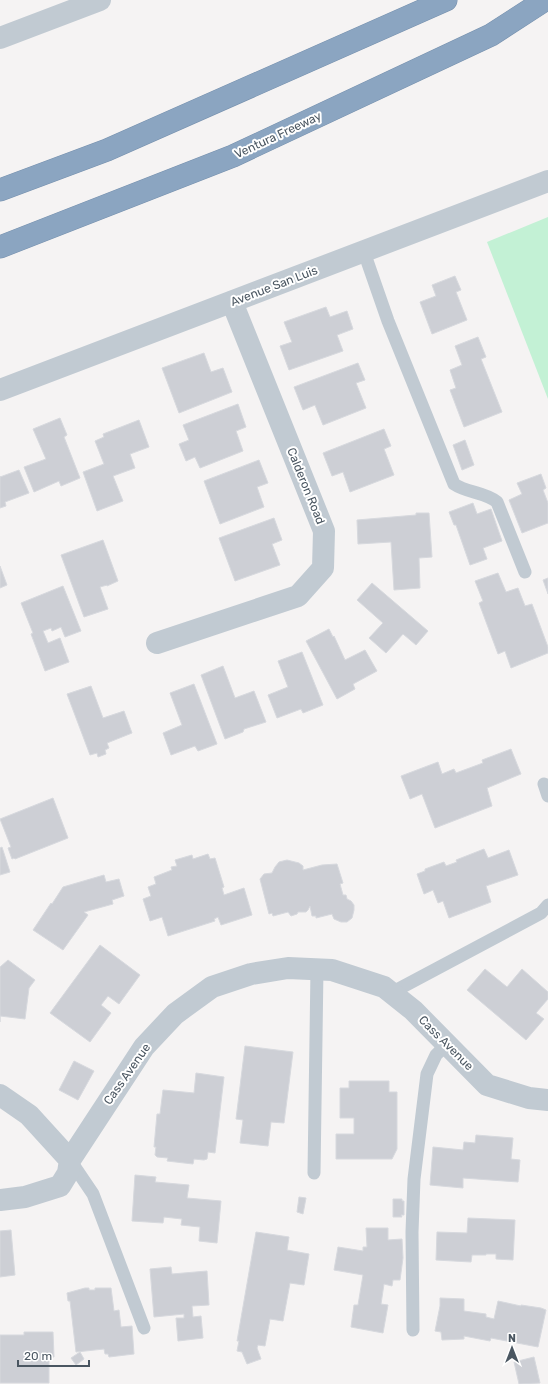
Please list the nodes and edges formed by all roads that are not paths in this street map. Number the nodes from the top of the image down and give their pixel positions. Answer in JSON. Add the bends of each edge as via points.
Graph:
{"nodes":[{"id":1,"x":100,"y":0,"type":"edge"},
{"id":2,"x":446,"y":0,"type":"edge"},
{"id":3,"x":545,"y":0,"type":"edge"},
{"id":4,"x":0,"y":38,"type":"edge"},
{"id":5,"x":548,"y":181,"type":"edge"},
{"id":6,"x":0,"y":190,"type":"edge"},
{"id":7,"x":0,"y":247,"type":"edge"},
{"id":8,"x":364,"y":252,"type":"junction"},
{"id":9,"x":232,"y":302,"type":"junction"},
{"id":10,"x":0,"y":390,"type":"edge"},
{"id":11,"x":524,"y":572,"type":"dead end"},
{"id":12,"x":157,"y":643,"type":"dead end"},
{"id":13,"x":548,"y":904,"type":"edge"},
{"id":14,"x":317,"y":970,"type":"junction"},
{"id":15,"x":391,"y":993,"type":"junction"},
{"id":16,"x":447,"y":1044,"type":"junction"},
{"id":17,"x":0,"y":1095,"type":"edge"},
{"id":18,"x":548,"y":1100,"type":"edge"},
{"id":19,"x":70,"y":1160,"type":"junction"},
{"id":20,"x":314,"y":1173,"type":"dead end"},
{"id":21,"x":0,"y":1200,"type":"edge"},
{"id":22,"x":144,"y":1328,"type":"dead end"},
{"id":23,"x":413,"y":1330,"type":"dead end"}],
"edges":[{"from":1,"to":4,"type":"street"},
{"from":2,"to":6,"type":"highway","via":[[107,150]]},
{"from":3,"to":7,"type":"highway","name":"Ventura Freeway","via":[[491,35],[233,156]]},
{"from":5,"to":8,"type":"street","name":"Avenue San Luis"},
{"from":8,"to":9,"type":"street","name":"Avenue San Luis"},
{"from":8,"to":11,"type":"lane","via":[[388,321],[454,484],[497,502]]},
{"from":9,"to":10,"type":"street","name":"Avenue San Luis"},
{"from":9,"to":12,"type":"street","name":"Calderon Road","via":[[324,531],[323,568],[298,596]]},
{"from":13,"to":15,"type":"lane","via":[[541,913]]},
{"from":14,"to":15,"type":"street","name":"Cass Avenue","via":[[332,970],[384,987]]},
{"from":14,"to":19,"type":"street","name":"Cass Avenue","via":[[288,968],[251,974],[212,987],[175,1014],[144,1047]]},
{"from":14,"to":20,"type":"lane"},
{"from":15,"to":16,"type":"street","name":"Cass Avenue","via":[[413,1010]]},
{"from":16,"to":18,"type":"street","name":"Cass Avenue","via":[[487,1085],[529,1098]]},
{"from":16,"to":23,"type":"lane","via":[[436,1055],[427,1074],[414,1179]]},
{"from":17,"to":19,"type":"street","via":[[28,1115]]},
{"from":19,"to":21,"type":"street","name":"Cass Avenue","via":[[68,1173],[60,1186],[25,1197]]},
{"from":19,"to":22,"type":"lane","via":[[93,1194]]}]}
